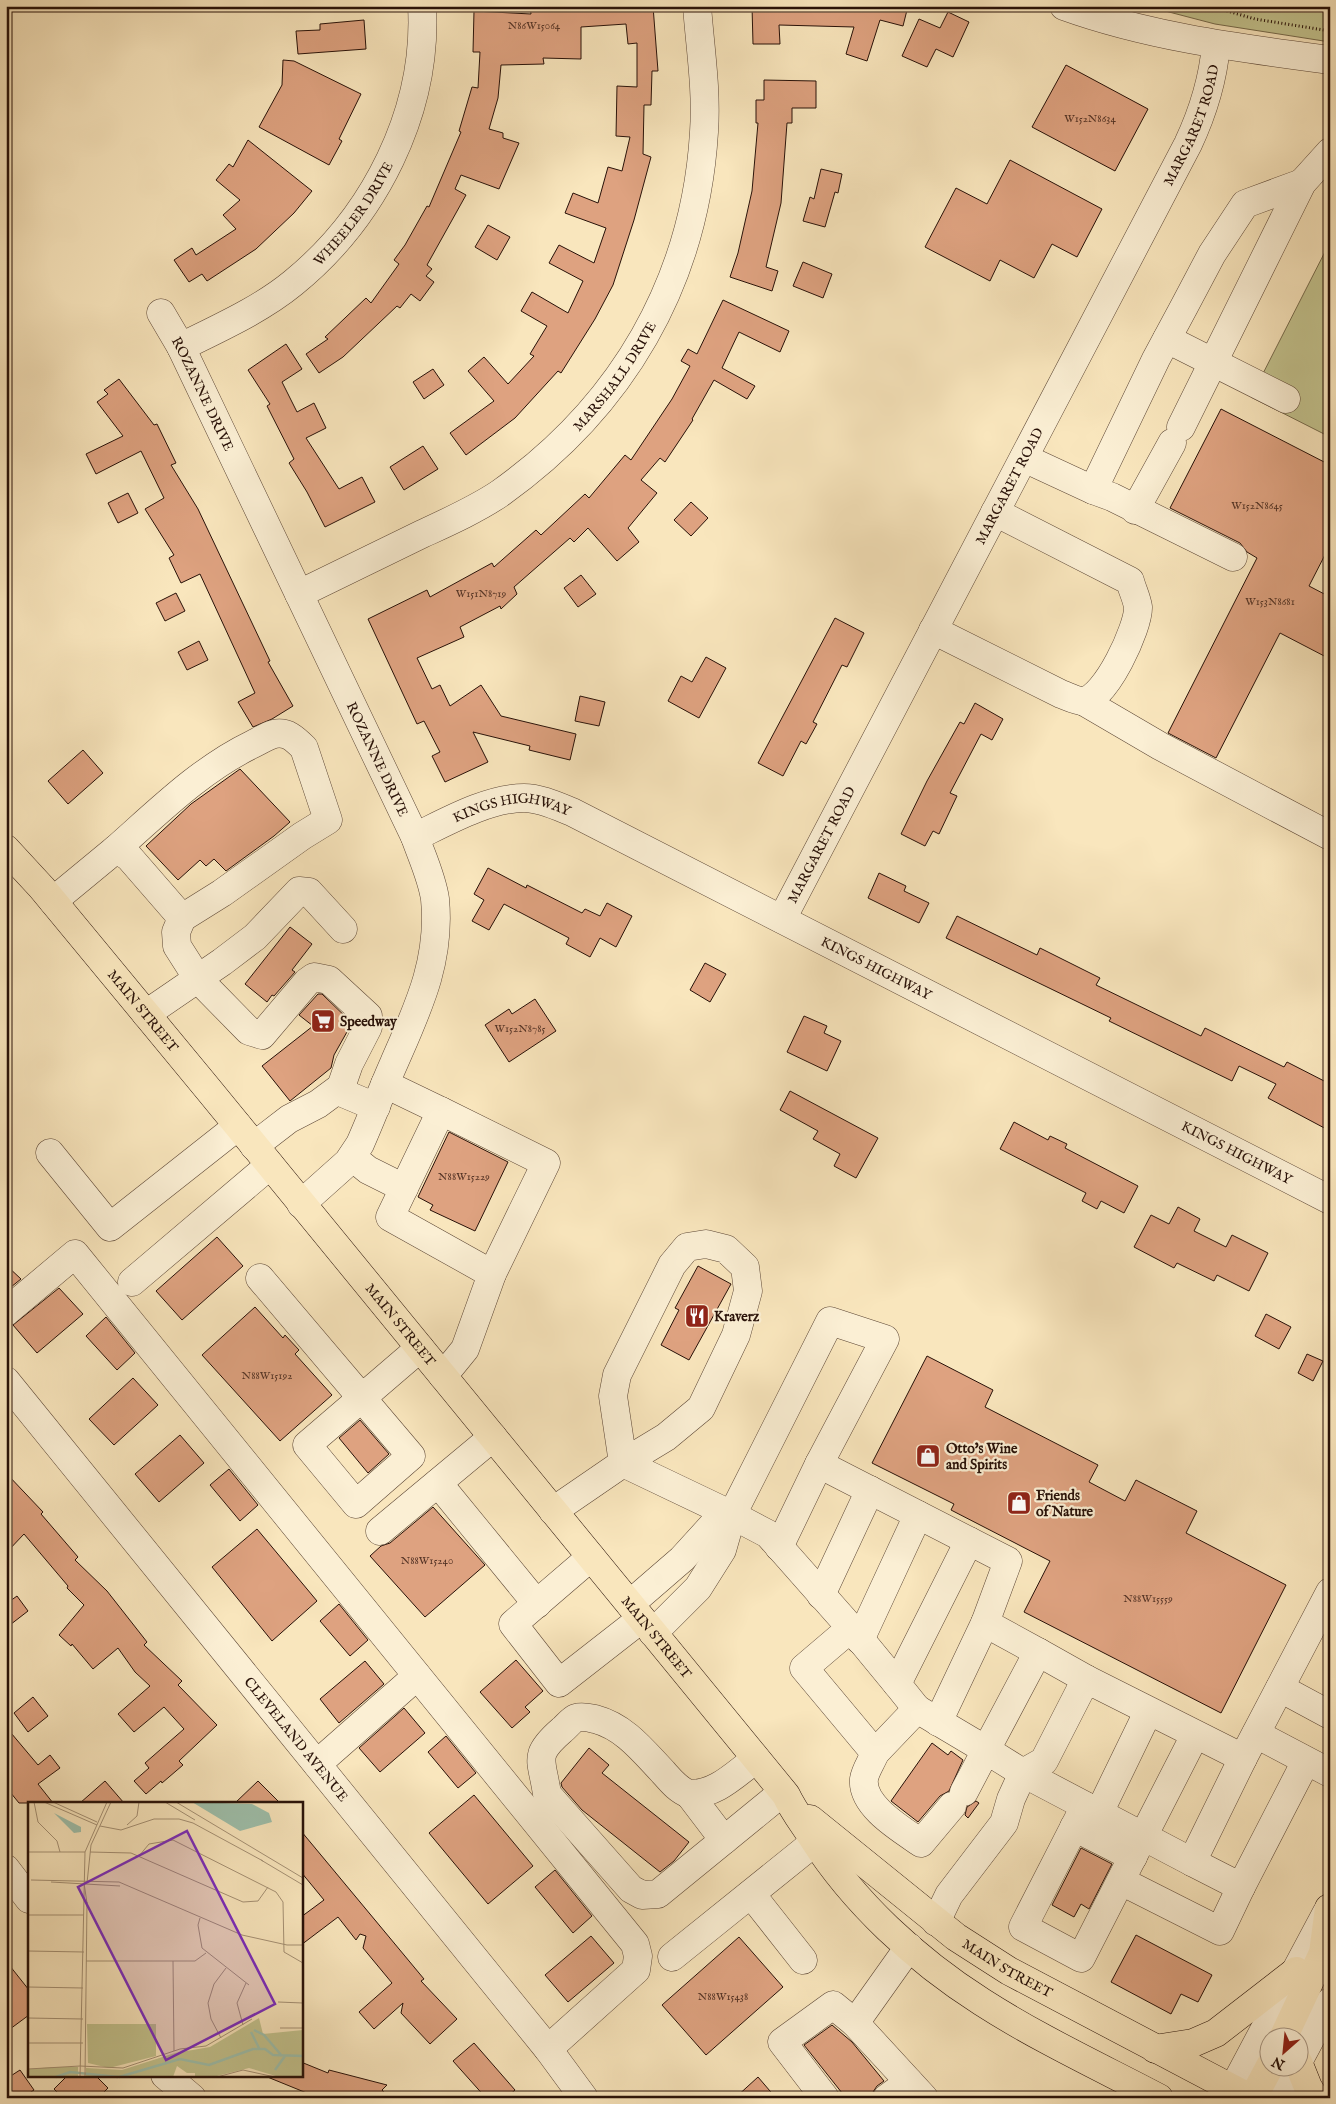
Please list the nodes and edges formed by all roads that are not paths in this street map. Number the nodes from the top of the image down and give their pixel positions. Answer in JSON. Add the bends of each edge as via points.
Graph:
{"nodes":[{"id":1,"x":422,"y":6,"type":"edge"},
{"id":2,"x":697,"y":6,"type":"edge"},
{"id":3,"x":1064,"y":6,"type":"edge"},
{"id":4,"x":1216,"y":45,"type":"junction"},
{"id":5,"x":1330,"y":60,"type":"edge"},
{"id":6,"x":1330,"y":152,"type":"edge"},
{"id":7,"x":1302,"y":183,"type":"junction"},
{"id":8,"x":162,"y":313,"type":"dead end"},
{"id":9,"x":1167,"y":339,"type":"junction"},
{"id":10,"x":181,"y":347,"type":"junction"},
{"id":11,"x":1214,"y":361,"type":"junction"},
{"id":12,"x":1286,"y":399,"type":"dead end"},
{"id":13,"x":1024,"y":458,"type":"junction"},
{"id":14,"x":1094,"y":490,"type":"junction"},
{"id":15,"x":1136,"y":510,"type":"junction"},
{"id":16,"x":995,"y":512,"type":"junction"},
{"id":17,"x":1233,"y":557,"type":"dead end"},
{"id":18,"x":299,"y":594,"type":"junction"},
{"id":19,"x":933,"y":630,"type":"junction"},
{"id":20,"x":1083,"y":701,"type":"junction"},
{"id":21,"x":1330,"y":836,"type":"edge"},
{"id":22,"x":415,"y":837,"type":"junction"},
{"id":23,"x":6,"y":849,"type":"edge"},
{"id":24,"x":116,"y":849,"type":"junction"},
{"id":25,"x":53,"y":901,"type":"junction"},
{"id":26,"x":182,"y":918,"type":"junction"},
{"id":27,"x":782,"y":919,"type":"junction"},
{"id":28,"x":343,"y":929,"type":"dead end"},
{"id":29,"x":198,"y":979,"type":"junction"},
{"id":30,"x":146,"y":1014,"type":"junction"},
{"id":31,"x":340,"y":1087,"type":"junction"},
{"id":32,"x":380,"y":1095,"type":"junction"},
{"id":33,"x":441,"y":1111,"type":"junction"},
{"id":34,"x":254,"y":1146,"type":"junction"},
{"id":35,"x":50,"y":1153,"type":"dead end"},
{"id":36,"x":352,"y":1156,"type":"junction"},
{"id":37,"x":404,"y":1188,"type":"junction"},
{"id":38,"x":1330,"y":1200,"type":"edge"},
{"id":39,"x":301,"y":1204,"type":"junction"},
{"id":40,"x":492,"y":1274,"type":"junction"},
{"id":41,"x":260,"y":1278,"type":"dead end"},
{"id":42,"x":132,"y":1282,"type":"dead end"},
{"id":43,"x":6,"y":1312,"type":"edge"},
{"id":44,"x":420,"y":1348,"type":"junction"},
{"id":45,"x":443,"y":1376,"type":"junction"},
{"id":46,"x":6,"y":1382,"type":"edge"},
{"id":47,"x":362,"y":1396,"type":"junction"},
{"id":48,"x":493,"y":1437,"type":"junction"},
{"id":49,"x":623,"y":1463,"type":"junction"},
{"id":50,"x":819,"y":1464,"type":"junction"},
{"id":51,"x":438,"y":1484,"type":"junction"},
{"id":52,"x":870,"y":1490,"type":"junction"},
{"id":53,"x":553,"y":1511,"type":"junction"},
{"id":54,"x":732,"y":1515,"type":"junction"},
{"id":55,"x":918,"y":1515,"type":"junction"},
{"id":56,"x":380,"y":1531,"type":"dead end"},
{"id":57,"x":969,"y":1541,"type":"junction"},
{"id":58,"x":779,"y":1547,"type":"junction"},
{"id":59,"x":591,"y":1557,"type":"junction"},
{"id":60,"x":1330,"y":1592,"type":"edge"},
{"id":61,"x":821,"y":1595,"type":"junction"},
{"id":62,"x":537,"y":1604,"type":"junction"},
{"id":63,"x":641,"y":1618,"type":"junction"},
{"id":64,"x":985,"y":1623,"type":"junction"},
{"id":65,"x":855,"y":1634,"type":"junction"},
{"id":66,"x":1038,"y":1652,"type":"junction"},
{"id":67,"x":418,"y":1676,"type":"junction"},
{"id":68,"x":1086,"y":1678,"type":"junction"},
{"id":69,"x":897,"y":1684,"type":"junction"},
{"id":70,"x":1280,"y":1688,"type":"junction"},
{"id":71,"x":1148,"y":1712,"type":"junction"},
{"id":72,"x":1330,"y":1714,"type":"edge"},
{"id":73,"x":927,"y":1716,"type":"junction"},
{"id":74,"x":1256,"y":1734,"type":"junction"},
{"id":75,"x":1194,"y":1735,"type":"junction"},
{"id":76,"x":986,"y":1750,"type":"junction"},
{"id":77,"x":875,"y":1753,"type":"junction"},
{"id":78,"x":756,"y":1758,"type":"junction"},
{"id":79,"x":1243,"y":1758,"type":"junction"},
{"id":80,"x":317,"y":1764,"type":"junction"},
{"id":81,"x":1318,"y":1767,"type":"edge"},
{"id":82,"x":1023,"y":1773,"type":"junction"},
{"id":83,"x":689,"y":1794,"type":"junction"},
{"id":84,"x":786,"y":1797,"type":"junction"},
{"id":85,"x":1086,"y":1815,"type":"junction"},
{"id":86,"x":821,"y":1838,"type":"junction"},
{"id":87,"x":724,"y":1840,"type":"junction"},
{"id":88,"x":1132,"y":1858,"type":"junction"},
{"id":89,"x":1192,"y":1862,"type":"junction"},
{"id":90,"x":6,"y":1869,"type":"edge"},
{"id":91,"x":1241,"y":1887,"type":"junction"},
{"id":92,"x":751,"y":1894,"type":"junction"},
{"id":93,"x":28,"y":1898,"type":"edge"},
{"id":94,"x":1330,"y":1908,"type":"edge"},
{"id":95,"x":926,"y":1913,"type":"junction"},
{"id":96,"x":910,"y":1947,"type":"junction"},
{"id":97,"x":672,"y":1957,"type":"dead end"},
{"id":98,"x":804,"y":1960,"type":"dead end"},
{"id":99,"x":1296,"y":1971,"type":"junction"},
{"id":100,"x":1330,"y":2002,"type":"edge"},
{"id":101,"x":855,"y":2023,"type":"junction"},
{"id":102,"x":1289,"y":2026,"type":"edge"},
{"id":103,"x":1308,"y":2043,"type":"edge"},
{"id":104,"x":548,"y":2049,"type":"junction"},
{"id":105,"x":1155,"y":2049,"type":"junction"},
{"id":106,"x":1080,"y":2056,"type":"junction"},
{"id":107,"x":166,"y":2076,"type":"edge"},
{"id":108,"x":1260,"y":2076,"type":"edge"},
{"id":109,"x":1291,"y":2076,"type":"edge"},
{"id":110,"x":1304,"y":2076,"type":"edge"},
{"id":111,"x":916,"y":2090,"type":"edge"},
{"id":112,"x":1241,"y":2096,"type":"edge"},
{"id":113,"x":192,"y":2098,"type":"edge"},
{"id":114,"x":584,"y":2098,"type":"edge"},
{"id":115,"x":825,"y":2098,"type":"edge"},
{"id":116,"x":887,"y":2098,"type":"edge"},
{"id":117,"x":1124,"y":2098,"type":"edge"},
{"id":118,"x":1159,"y":2098,"type":"edge"},
{"id":119,"x":1280,"y":2098,"type":"edge"},
{"id":120,"x":1315,"y":2098,"type":"edge"}],
"edges":[{"from":1,"to":10,"type":"street","name":"WHEELER DRIVE","via":[[417,79],[394,152],[367,202],[340,238],[293,283],[243,316]]},
{"from":2,"to":18,"type":"street","name":"MARSHALL DRIVE","via":[[705,130],[701,175],[685,245],[665,298],[624,370],[574,430],[543,460],[498,495]]},
{"from":3,"to":4,"type":"street","via":[[1110,21]]},
{"from":4,"to":5,"type":"street"},
{"from":4,"to":13,"type":"street","name":"MARGARET ROAD","via":[[1206,100],[1188,144]]},
{"from":6,"to":7,"type":"street"},
{"from":7,"to":9,"type":"street","via":[[1245,204],[1212,254]]},
{"from":7,"to":11,"type":"street"},
{"from":8,"to":10,"type":"street","name":"ROZANNE DRIVE"},
{"from":9,"to":11,"type":"street"},
{"from":9,"to":14,"type":"street"},
{"from":10,"to":18,"type":"street","name":"ROZANNE DRIVE"},
{"from":11,"to":12,"type":"street"},
{"from":11,"to":15,"type":"street"},
{"from":13,"to":14,"type":"street"},
{"from":13,"to":16,"type":"street","name":"MARGARET ROAD"},
{"from":14,"to":15,"type":"street"},
{"from":15,"to":17,"type":"street"},
{"from":16,"to":19,"type":"street","name":"MARGARET ROAD"},
{"from":16,"to":20,"type":"street","via":[[1130,581],[1138,608],[1126,648],[1094,697]]},
{"from":18,"to":22,"type":"street","name":"ROZANNE DRIVE"},
{"from":19,"to":20,"type":"street","via":[[1061,694]]},
{"from":19,"to":27,"type":"street","name":"MARGARET ROAD"},
{"from":20,"to":21,"type":"street","via":[[1160,746]]},
{"from":22,"to":27,"type":"street","name":"KINGS HIGHWAY","via":[[494,802],[524,798],[547,802]]},
{"from":22,"to":32,"type":"street","name":"ROZANNE DRIVE","via":[[430,876],[436,940],[422,998]]},
{"from":23,"to":25,"type":"main road","name":"MAIN STREET"},
{"from":24,"to":25,"type":"street"},
{"from":24,"to":26,"type":"street","via":[[129,857]]},
{"from":24,"to":26,"type":"street","via":[[194,781],[237,752],[274,734],[288,734],[296,739],[304,748],[328,820]]},
{"from":25,"to":30,"type":"main road","name":"MAIN STREET"},
{"from":26,"to":29,"type":"street","via":[[176,932],[177,946]]},
{"from":27,"to":38,"type":"street","name":"KINGS HIGHWAY"},
{"from":28,"to":29,"type":"street","via":[[309,892],[300,891],[255,937]]},
{"from":29,"to":30,"type":"street"},
{"from":29,"to":31,"type":"street","via":[[249,1031],[262,1035],[307,982],[314,977],[329,980],[368,1016],[368,1027]]},
{"from":30,"to":34,"type":"main road","name":"MAIN STREET"},
{"from":31,"to":32,"type":"street","via":[[345,1094]]},
{"from":31,"to":34,"type":"street"},
{"from":32,"to":33,"type":"street"},
{"from":32,"to":36,"type":"street","name":"ROZANNE DRIVE"},
{"from":33,"to":37,"type":"street"},
{"from":33,"to":40,"type":"street","via":[[546,1163]]},
{"from":34,"to":35,"type":"street","via":[[110,1227]]},
{"from":34,"to":39,"type":"main road","name":"MAIN STREET"},
{"from":34,"to":42,"type":"street"},
{"from":36,"to":37,"type":"street","via":[[368,1170]]},
{"from":36,"to":39,"type":"street","name":"ROZANNE DRIVE"},
{"from":37,"to":40,"type":"street","via":[[390,1217]]},
{"from":39,"to":44,"type":"main road","name":"MAIN STREET"},
{"from":40,"to":45,"type":"street","via":[[465,1349]]},
{"from":41,"to":47,"type":"street"},
{"from":43,"to":67,"type":"street","via":[[75,1254]]},
{"from":44,"to":45,"type":"main road","name":"MAIN STREET"},
{"from":44,"to":47,"type":"street"},
{"from":45,"to":48,"type":"main road","name":"MAIN STREET"},
{"from":46,"to":80,"type":"street","name":"CLEVELAND AVENUE"},
{"from":47,"to":47,"type":"street","via":[[307,1445],[356,1504],[411,1456]]},
{"from":48,"to":51,"type":"street"},
{"from":48,"to":53,"type":"main road","name":"MAIN STREET"},
{"from":49,"to":49,"type":"street","via":[[666,1437],[701,1408],[732,1344],[748,1291],[745,1267],[726,1249],[706,1244],[687,1247],[672,1265],[617,1375],[613,1396]]},
{"from":49,"to":53,"type":"street"},
{"from":49,"to":54,"type":"street"},
{"from":50,"to":52,"type":"street"},
{"from":50,"to":54,"type":"street","via":[[885,1340],[830,1321]]},
{"from":50,"to":58,"type":"street"},
{"from":51,"to":56,"type":"street"},
{"from":51,"to":62,"type":"street"},
{"from":52,"to":55,"type":"street"},
{"from":52,"to":61,"type":"street"},
{"from":53,"to":59,"type":"main road","name":"MAIN STREET"},
{"from":54,"to":58,"type":"street","via":[[768,1534]]},
{"from":54,"to":63,"type":"street","via":[[712,1526],[682,1558]]},
{"from":54,"to":63,"type":"street","via":[[722,1550],[698,1588]]},
{"from":55,"to":57,"type":"street"},
{"from":55,"to":65,"type":"street"},
{"from":57,"to":64,"type":"street","via":[[1008,1561]]},
{"from":57,"to":69,"type":"street"},
{"from":58,"to":61,"type":"street"},
{"from":59,"to":62,"type":"street"},
{"from":59,"to":63,"type":"main road","name":"MAIN STREET"},
{"from":60,"to":70,"type":"street"},
{"from":61,"to":65,"type":"street"},
{"from":62,"to":63,"type":"street","via":[[513,1624],[559,1683]]},
{"from":63,"to":78,"type":"main road","name":"MAIN STREET"},
{"from":64,"to":66,"type":"street"},
{"from":64,"to":73,"type":"street"},
{"from":65,"to":69,"type":"street"},
{"from":65,"to":77,"type":"street","via":[[804,1668]]},
{"from":66,"to":68,"type":"street"},
{"from":66,"to":76,"type":"street"},
{"from":67,"to":80,"type":"street"},
{"from":67,"to":104,"type":"street","via":[[635,1944],[638,1956],[636,1970]]},
{"from":68,"to":71,"type":"street"},
{"from":68,"to":82,"type":"street","via":[[1044,1762]]},
{"from":69,"to":73,"type":"street"},
{"from":70,"to":72,"type":"street"},
{"from":70,"to":74,"type":"street"},
{"from":71,"to":75,"type":"street"},
{"from":71,"to":85,"type":"street"},
{"from":73,"to":76,"type":"street"},
{"from":73,"to":77,"type":"street"},
{"from":74,"to":79,"type":"street"},
{"from":74,"to":81,"type":"street"},
{"from":75,"to":79,"type":"street"},
{"from":75,"to":88,"type":"street"},
{"from":76,"to":77,"type":"street","via":[[958,1799],[921,1842],[894,1825],[870,1803],[864,1779]]},
{"from":76,"to":82,"type":"street"},
{"from":78,"to":83,"type":"street","via":[[718,1788]]},
{"from":78,"to":84,"type":"main road","name":"MAIN STREET"},
{"from":79,"to":89,"type":"street"},
{"from":80,"to":104,"type":"street","name":"CLEVELAND AVENUE"},
{"from":81,"to":91,"type":"street"},
{"from":82,"to":85,"type":"street"},
{"from":82,"to":95,"type":"street","via":[[1004,1823],[949,1895]]},
{"from":83,"to":87,"type":"street"},
{"from":83,"to":87,"type":"street","via":[[672,1783],[634,1741],[609,1724],[588,1717],[576,1718],[546,1744],[542,1754],[540,1764],[547,1794],[631,1889],[642,1895],[658,1894]]},
{"from":84,"to":86,"type":"main road","name":"MAIN STREET"},
{"from":84,"to":87,"type":"street"},
{"from":85,"to":88,"type":"street"},
{"from":85,"to":88,"type":"street","via":[[1023,1927],[1081,1958]]},
{"from":86,"to":92,"type":"street"},
{"from":86,"to":95,"type":"main road","name":"MAIN STREET"},
{"from":86,"to":96,"type":"main road","name":"MAIN STREET","via":[[846,1886]]},
{"from":88,"to":89,"type":"street"},
{"from":88,"to":91,"type":"street","via":[[1220,1931]]},
{"from":89,"to":91,"type":"street"},
{"from":90,"to":93,"type":"street"},
{"from":92,"to":97,"type":"street"},
{"from":92,"to":98,"type":"street"},
{"from":94,"to":99,"type":"street"},
{"from":94,"to":102,"type":"main road","via":[[1323,1953]]},
{"from":95,"to":96,"type":"main road"},
{"from":95,"to":105,"type":"main road","name":"MAIN STREET","via":[[1009,1971]]},
{"from":96,"to":101,"type":"street"},
{"from":96,"to":106,"type":"main road","name":"MAIN STREET","via":[[948,1979],[983,2002]]},
{"from":99,"to":105,"type":"main road","via":[[1216,2034],[1193,2043]]},
{"from":99,"to":112,"type":"street"},
{"from":100,"to":103,"type":"street"},
{"from":101,"to":111,"type":"street"},
{"from":101,"to":115,"type":"street","via":[[833,2005],[782,2042]]},
{"from":104,"to":114,"type":"street","name":"CLEVELAND AVENUE"},
{"from":105,"to":112,"type":"main road","name":"MAIN STREET"},
{"from":106,"to":117,"type":"main road"},
{"from":106,"to":118,"type":"main road","name":"MAIN STREET"},
{"from":107,"to":113,"type":"street"},
{"from":108,"to":112,"type":"main road"},
{"from":109,"to":119,"type":"street"},
{"from":110,"to":120,"type":"main road"},
{"from":111,"to":116,"type":"street"}]}
